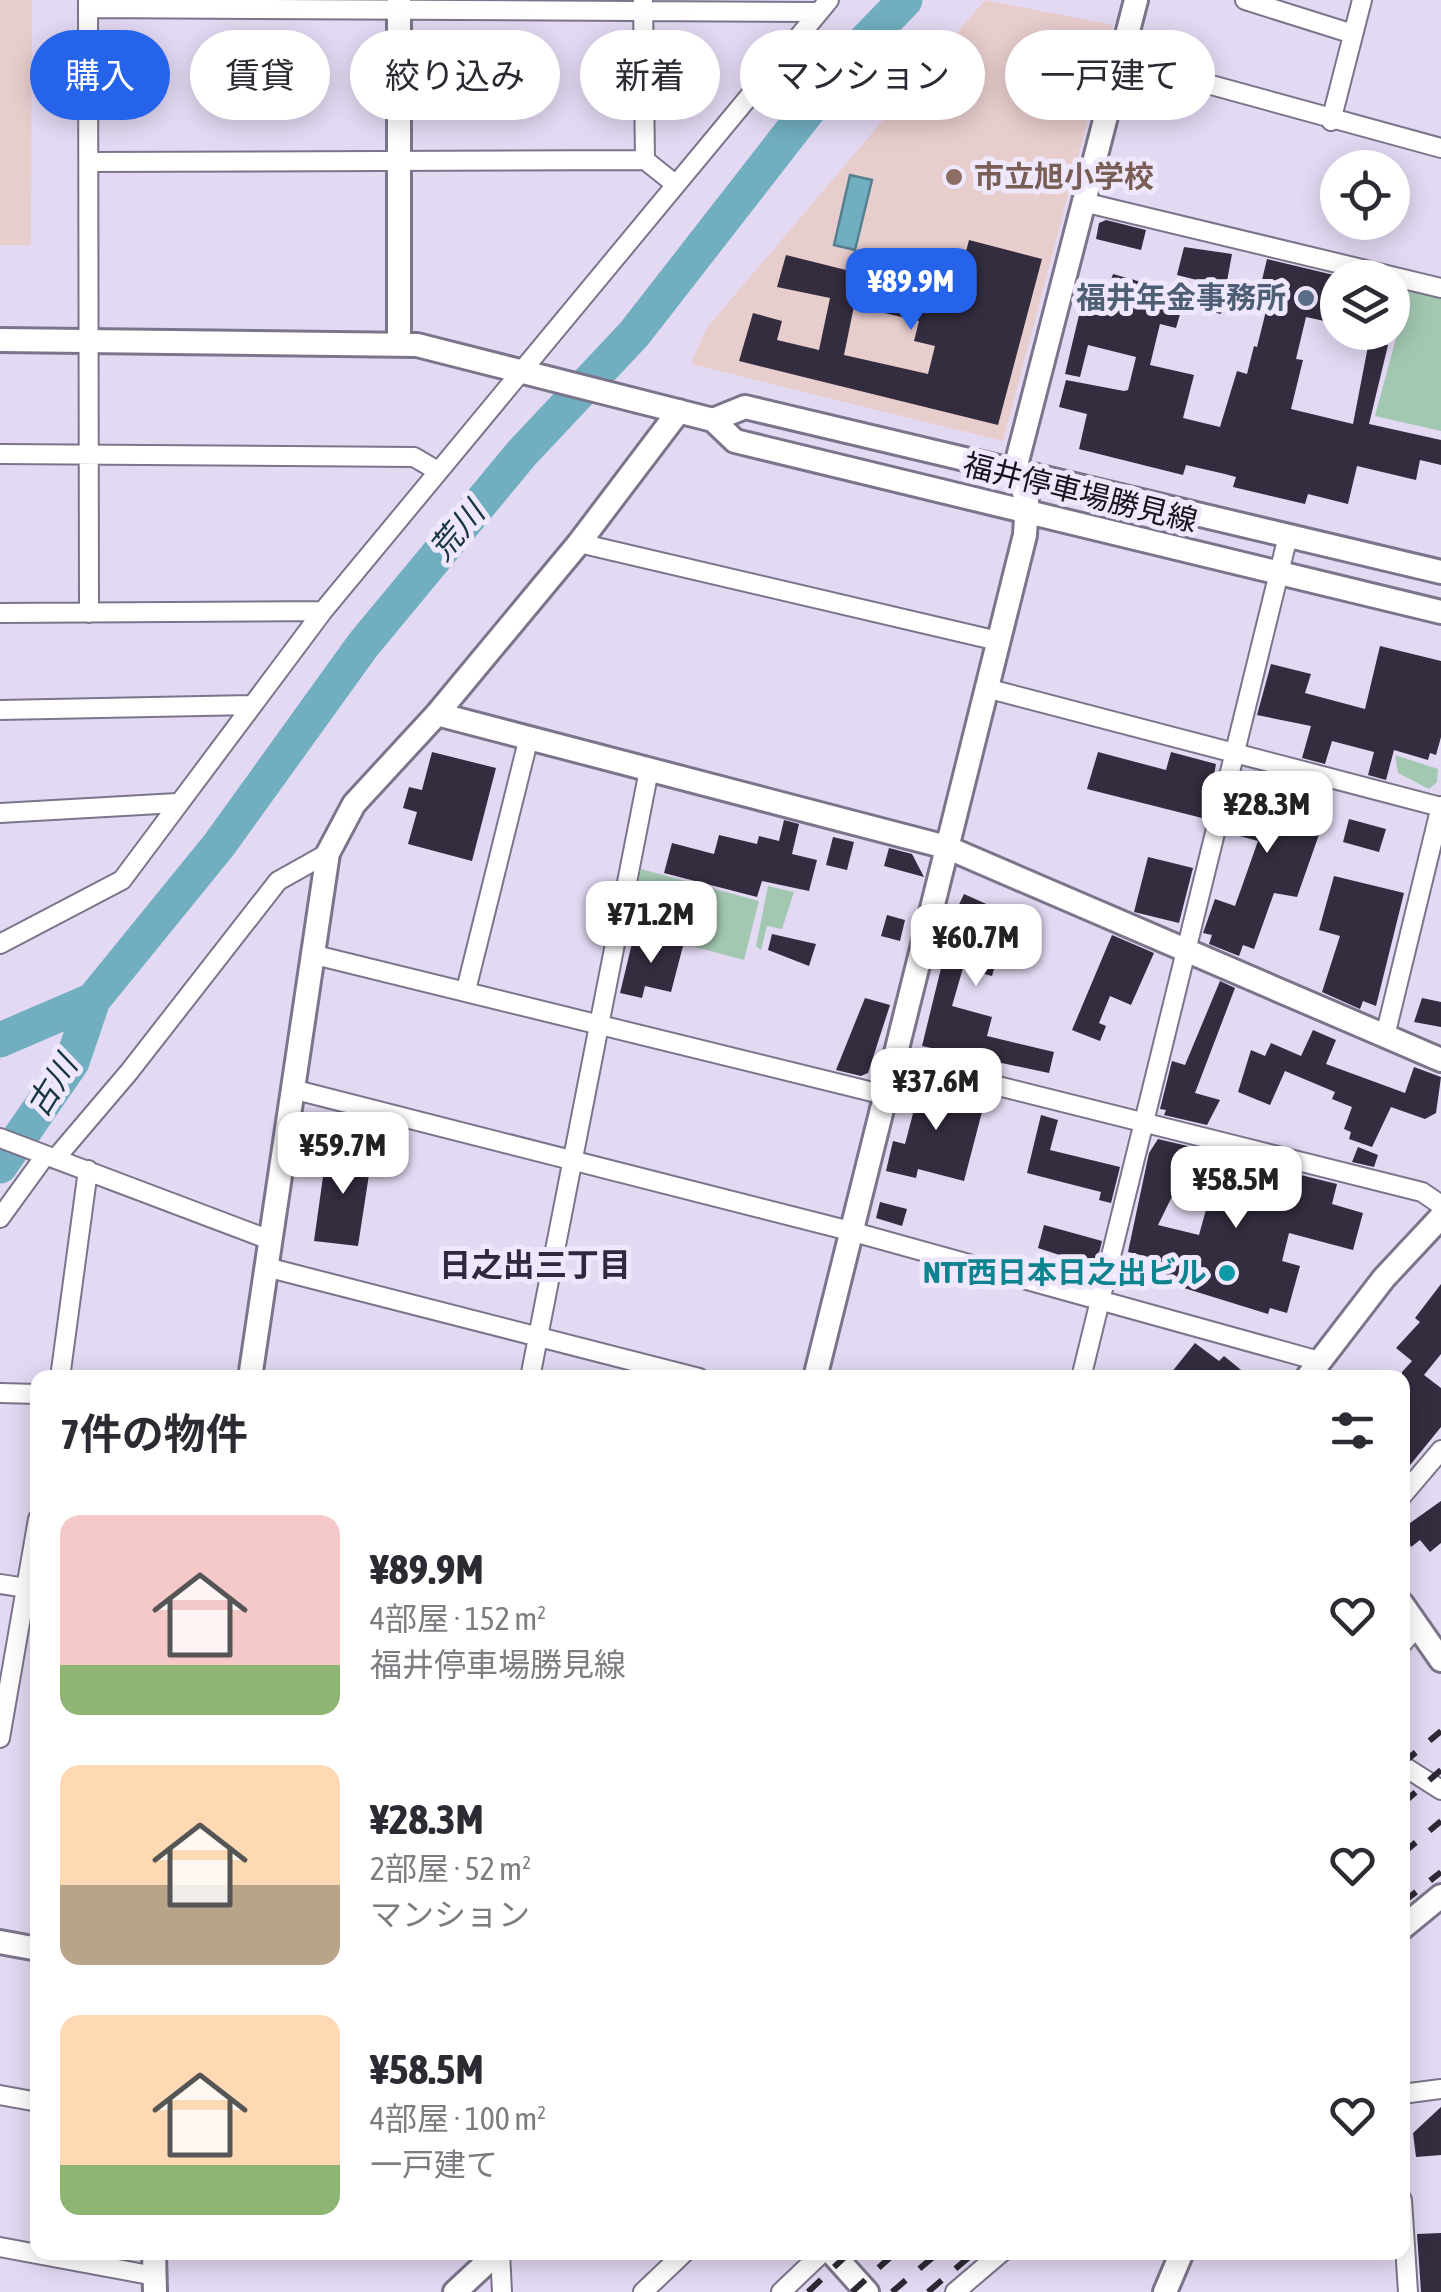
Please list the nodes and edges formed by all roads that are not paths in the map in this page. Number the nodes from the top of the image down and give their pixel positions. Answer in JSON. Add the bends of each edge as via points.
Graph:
{"nodes":[{"id":1,"x":1136,"y":0,"type":"edge"},
{"id":2,"x":1245,"y":0,"type":"edge"},
{"id":3,"x":1362,"y":0,"type":"edge"},
{"id":4,"x":88,"y":4,"type":"edge"},
{"id":5,"x":399,"y":5,"type":"edge"},
{"id":6,"x":643,"y":5,"type":"edge"},
{"id":7,"x":823,"y":6,"type":"edge"},
{"id":8,"x":1128,"y":30,"type":"edge"},
{"id":9,"x":1353,"y":34,"type":"junction"},
{"id":10,"x":1215,"y":87,"type":"edge"},
{"id":11,"x":1104,"y":120,"type":"edge"},
{"id":12,"x":1331,"y":121,"type":"junction"},
{"id":13,"x":1441,"y":148,"type":"edge"},
{"id":14,"x":645,"y":160,"type":"junction"},
{"id":15,"x":399,"y":161,"type":"junction"},
{"id":16,"x":89,"y":162,"type":"junction"},
{"id":17,"x":676,"y":184,"type":"junction"},
{"id":18,"x":1083,"y":202,"type":"junction"},
{"id":19,"x":1441,"y":286,"type":"edge"},
{"id":20,"x":0,"y":340,"type":"edge"},
{"id":21,"x":90,"y":340,"type":"junction"},
{"id":22,"x":399,"y":344,"type":"junction"},
{"id":23,"x":525,"y":372,"type":"junction"},
{"id":24,"x":679,"y":412,"type":"junction"},
{"id":25,"x":712,"y":420,"type":"junction"},
{"id":26,"x":0,"y":454,"type":"edge"},
{"id":27,"x":89,"y":456,"type":"junction"},
{"id":28,"x":1014,"y":468,"type":"junction"},
{"id":29,"x":436,"y":470,"type":"junction"},
{"id":30,"x":1028,"y":510,"type":"junction"},
{"id":31,"x":1288,"y":536,"type":"junction"},
{"id":32,"x":579,"y":543,"type":"junction"},
{"id":33,"x":1441,"y":572,"type":"edge"},
{"id":34,"x":1282,"y":573,"type":"junction"},
{"id":35,"x":323,"y":611,"type":"junction"},
{"id":36,"x":1441,"y":612,"type":"edge"},
{"id":37,"x":0,"y":613,"type":"edge"},
{"id":38,"x":90,"y":613,"type":"junction"},
{"id":39,"x":998,"y":641,"type":"junction"},
{"id":40,"x":986,"y":688,"type":"junction"},
{"id":41,"x":252,"y":704,"type":"junction"},
{"id":42,"x":0,"y":710,"type":"edge"},
{"id":43,"x":437,"y":714,"type":"junction"},
{"id":44,"x":528,"y":741,"type":"junction"},
{"id":45,"x":1236,"y":754,"type":"junction"},
{"id":46,"x":649,"y":770,"type":"junction"},
{"id":47,"x":177,"y":803,"type":"junction"},
{"id":48,"x":1441,"y":807,"type":"edge"},
{"id":49,"x":0,"y":813,"type":"edge"},
{"id":50,"x":946,"y":847,"type":"junction"},
{"id":51,"x":328,"y":853,"type":"junction"},
{"id":52,"x":0,"y":944,"type":"edge"},
{"id":53,"x":1186,"y":951,"type":"junction"},
{"id":54,"x":311,"y":954,"type":"junction"},
{"id":55,"x":466,"y":990,"type":"junction"},
{"id":56,"x":600,"y":1022,"type":"junction"},
{"id":57,"x":1385,"y":1036,"type":"junction"},
{"id":58,"x":894,"y":1060,"type":"junction"},
{"id":59,"x":1441,"y":1060,"type":"edge"},
{"id":60,"x":292,"y":1089,"type":"junction"},
{"id":61,"x":885,"y":1095,"type":"junction"},
{"id":62,"x":1144,"y":1120,"type":"junction"},
{"id":63,"x":0,"y":1138,"type":"edge"},
{"id":64,"x":45,"y":1155,"type":"junction"},
{"id":65,"x":572,"y":1162,"type":"junction"},
{"id":66,"x":88,"y":1170,"type":"junction"},
{"id":67,"x":1441,"y":1205,"type":"edge"},
{"id":68,"x":1441,"y":1217,"type":"edge"},
{"id":69,"x":0,"y":1218,"type":"edge"},
{"id":70,"x":850,"y":1231,"type":"junction"},
{"id":71,"x":270,"y":1240,"type":"junction"},
{"id":72,"x":266,"y":1267,"type":"junction"},
{"id":73,"x":1100,"y":1298,"type":"junction"},
{"id":74,"x":538,"y":1337,"type":"junction"},
{"id":75,"x":1313,"y":1369,"type":"edge"},
{"id":76,"x":61,"y":1370,"type":"edge"},
{"id":77,"x":251,"y":1370,"type":"edge"},
{"id":78,"x":532,"y":1370,"type":"edge"},
{"id":79,"x":668,"y":1370,"type":"edge"},
{"id":80,"x":818,"y":1370,"type":"edge"},
{"id":81,"x":1083,"y":1370,"type":"edge"},
{"id":82,"x":0,"y":1393,"type":"edge"},
{"id":83,"x":30,"y":1394,"type":"edge"},
{"id":84,"x":1441,"y":1450,"type":"edge"},
{"id":85,"x":1410,"y":1487,"type":"edge"},
{"id":86,"x":30,"y":1565,"type":"edge"},
{"id":87,"x":0,"y":1584,"type":"edge"},
{"id":88,"x":26,"y":1588,"type":"junction"},
{"id":89,"x":1410,"y":1614,"type":"edge"},
{"id":90,"x":1418,"y":1625,"type":"junction"},
{"id":91,"x":1410,"y":1634,"type":"edge"},
{"id":92,"x":1441,"y":1660,"type":"edge"},
{"id":93,"x":0,"y":1738,"type":"edge"},
{"id":94,"x":1410,"y":1770,"type":"edge"},
{"id":95,"x":1441,"y":1790,"type":"edge"},
{"id":96,"x":1441,"y":1896,"type":"edge"},
{"id":97,"x":1410,"y":1921,"type":"edge"},
{"id":98,"x":0,"y":1942,"type":"edge"},
{"id":99,"x":30,"y":1948,"type":"edge"},
{"id":100,"x":1441,"y":2089,"type":"edge"},
{"id":101,"x":1410,"y":2093,"type":"edge"},
{"id":102,"x":0,"y":2095,"type":"edge"},
{"id":103,"x":30,"y":2101,"type":"edge"},
{"id":104,"x":0,"y":2247,"type":"edge"},
{"id":105,"x":30,"y":2252,"type":"edge"},
{"id":106,"x":74,"y":2260,"type":"edge"},
{"id":107,"x":490,"y":2260,"type":"edge"},
{"id":108,"x":500,"y":2260,"type":"edge"},
{"id":109,"x":677,"y":2260,"type":"edge"},
{"id":110,"x":815,"y":2260,"type":"edge"},
{"id":111,"x":838,"y":2260,"type":"edge"},
{"id":112,"x":992,"y":2260,"type":"edge"},
{"id":113,"x":1178,"y":2260,"type":"edge"},
{"id":114,"x":1406,"y":2260,"type":"edge"},
{"id":115,"x":154,"y":2274,"type":"edge"},
{"id":116,"x":455,"y":2292,"type":"edge"},
{"id":117,"x":502,"y":2292,"type":"edge"},
{"id":118,"x":643,"y":2292,"type":"edge"},
{"id":119,"x":781,"y":2292,"type":"edge"},
{"id":120,"x":867,"y":2292,"type":"edge"},
{"id":121,"x":954,"y":2292,"type":"edge"},
{"id":122,"x":1164,"y":2292,"type":"edge"},
{"id":123,"x":1408,"y":2292,"type":"edge"}],
"edges":[{"from":1,"to":8,"type":"street"},
{"from":2,"to":9,"type":"street"},
{"from":3,"to":9,"type":"street"},
{"from":4,"to":5,"type":"street"},
{"from":4,"to":16,"type":"street"},
{"from":5,"to":6,"type":"street"},
{"from":5,"to":15,"type":"street"},
{"from":6,"to":7,"type":"street"},
{"from":6,"to":14,"type":"street"},
{"from":7,"to":17,"type":"street"},
{"from":9,"to":12,"type":"street"},
{"from":10,"to":12,"type":"street"},
{"from":11,"to":18,"type":"street"},
{"from":12,"to":13,"type":"street"},
{"from":14,"to":15,"type":"street"},
{"from":14,"to":17,"type":"street"},
{"from":15,"to":16,"type":"street"},
{"from":15,"to":22,"type":"street"},
{"from":16,"to":21,"type":"street"},
{"from":17,"to":23,"type":"street"},
{"from":18,"to":19,"type":"street"},
{"from":18,"to":28,"type":"street"},
{"from":20,"to":21,"type":"street","name":"福井停車場勝見線"},
{"from":21,"to":22,"type":"street","name":"福井停車場勝見線"},
{"from":21,"to":27,"type":"street"},
{"from":22,"to":23,"type":"street","name":"福井停車場勝見線"},
{"from":23,"to":24,"type":"street","name":"福井停車場勝見線"},
{"from":23,"to":29,"type":"street"},
{"from":24,"to":25,"type":"street","name":"福井停車場勝見線"},
{"from":24,"to":32,"type":"street"},
{"from":25,"to":28,"type":"street","name":"福井停車場勝見線","via":[[745,407]]},
{"from":25,"to":30,"type":"street","name":"福井停車場勝見線","via":[[735,441]]},
{"from":26,"to":27,"type":"street"},
{"from":27,"to":29,"type":"street","via":[[414,457]]},
{"from":27,"to":38,"type":"street"},
{"from":28,"to":30,"type":"street"},
{"from":28,"to":31,"type":"street","name":"福井停車場勝見線"},
{"from":29,"to":35,"type":"street"},
{"from":30,"to":34,"type":"street","name":"福井停車場勝見線"},
{"from":30,"to":39,"type":"street"},
{"from":31,"to":33,"type":"street","name":"福井停車場勝見線"},
{"from":31,"to":34,"type":"street"},
{"from":32,"to":39,"type":"street"},
{"from":32,"to":43,"type":"street"},
{"from":34,"to":36,"type":"street","name":"福井停車場勝見線"},
{"from":34,"to":45,"type":"street"},
{"from":35,"to":38,"type":"street"},
{"from":35,"to":41,"type":"street"},
{"from":37,"to":38,"type":"street"},
{"from":39,"to":40,"type":"street"},
{"from":40,"to":45,"type":"street"},
{"from":40,"to":50,"type":"street"},
{"from":41,"to":42,"type":"street"},
{"from":41,"to":47,"type":"street"},
{"from":43,"to":44,"type":"street"},
{"from":43,"to":51,"type":"street","via":[[354,804]]},
{"from":44,"to":46,"type":"street"},
{"from":44,"to":55,"type":"street"},
{"from":45,"to":48,"type":"street"},
{"from":45,"to":53,"type":"street"},
{"from":46,"to":50,"type":"street"},
{"from":46,"to":56,"type":"street"},
{"from":47,"to":49,"type":"street"},
{"from":47,"to":52,"type":"street","via":[[122,880]]},
{"from":48,"to":57,"type":"street"},
{"from":50,"to":53,"type":"street"},
{"from":50,"to":58,"type":"street"},
{"from":51,"to":54,"type":"street"},
{"from":51,"to":64,"type":"street","via":[[278,881],[129,1072]]},
{"from":53,"to":57,"type":"street"},
{"from":53,"to":62,"type":"street"},
{"from":54,"to":55,"type":"street"},
{"from":54,"to":60,"type":"street"},
{"from":55,"to":56,"type":"street"},
{"from":56,"to":61,"type":"street"},
{"from":56,"to":65,"type":"street"},
{"from":57,"to":59,"type":"street"},
{"from":58,"to":61,"type":"street"},
{"from":58,"to":62,"type":"street"},
{"from":60,"to":65,"type":"street"},
{"from":60,"to":71,"type":"street"},
{"from":61,"to":70,"type":"street"},
{"from":62,"to":67,"type":"street","via":[[1422,1192]]},
{"from":62,"to":73,"type":"street"},
{"from":63,"to":64,"type":"street"},
{"from":64,"to":66,"type":"street"},
{"from":64,"to":69,"type":"street"},
{"from":65,"to":70,"type":"street"},
{"from":65,"to":74,"type":"street"},
{"from":66,"to":71,"type":"street"},
{"from":66,"to":76,"type":"street"},
{"from":68,"to":75,"type":"street"},
{"from":70,"to":73,"type":"street"},
{"from":70,"to":80,"type":"street"},
{"from":71,"to":72,"type":"street"},
{"from":72,"to":74,"type":"street"},
{"from":72,"to":77,"type":"street"},
{"from":73,"to":75,"type":"street"},
{"from":73,"to":81,"type":"street"},
{"from":74,"to":78,"type":"street"},
{"from":74,"to":79,"type":"street"},
{"from":82,"to":83,"type":"street"},
{"from":84,"to":85,"type":"street"},
{"from":86,"to":88,"type":"street"},
{"from":87,"to":88,"type":"street"},
{"from":88,"to":93,"type":"street"},
{"from":89,"to":90,"type":"street"},
{"from":90,"to":91,"type":"street"},
{"from":90,"to":92,"type":"street"},
{"from":94,"to":95,"type":"street"},
{"from":96,"to":97,"type":"street"},
{"from":98,"to":99,"type":"street"},
{"from":100,"to":101,"type":"street"},
{"from":102,"to":103,"type":"street"},
{"from":104,"to":105,"type":"street"},
{"from":106,"to":115,"type":"street"},
{"from":107,"to":116,"type":"street"},
{"from":108,"to":117,"type":"street"},
{"from":109,"to":118,"type":"street"},
{"from":110,"to":119,"type":"street"},
{"from":111,"to":120,"type":"street"},
{"from":112,"to":121,"type":"street"},
{"from":113,"to":122,"type":"street"},
{"from":114,"to":123,"type":"street"}]}
